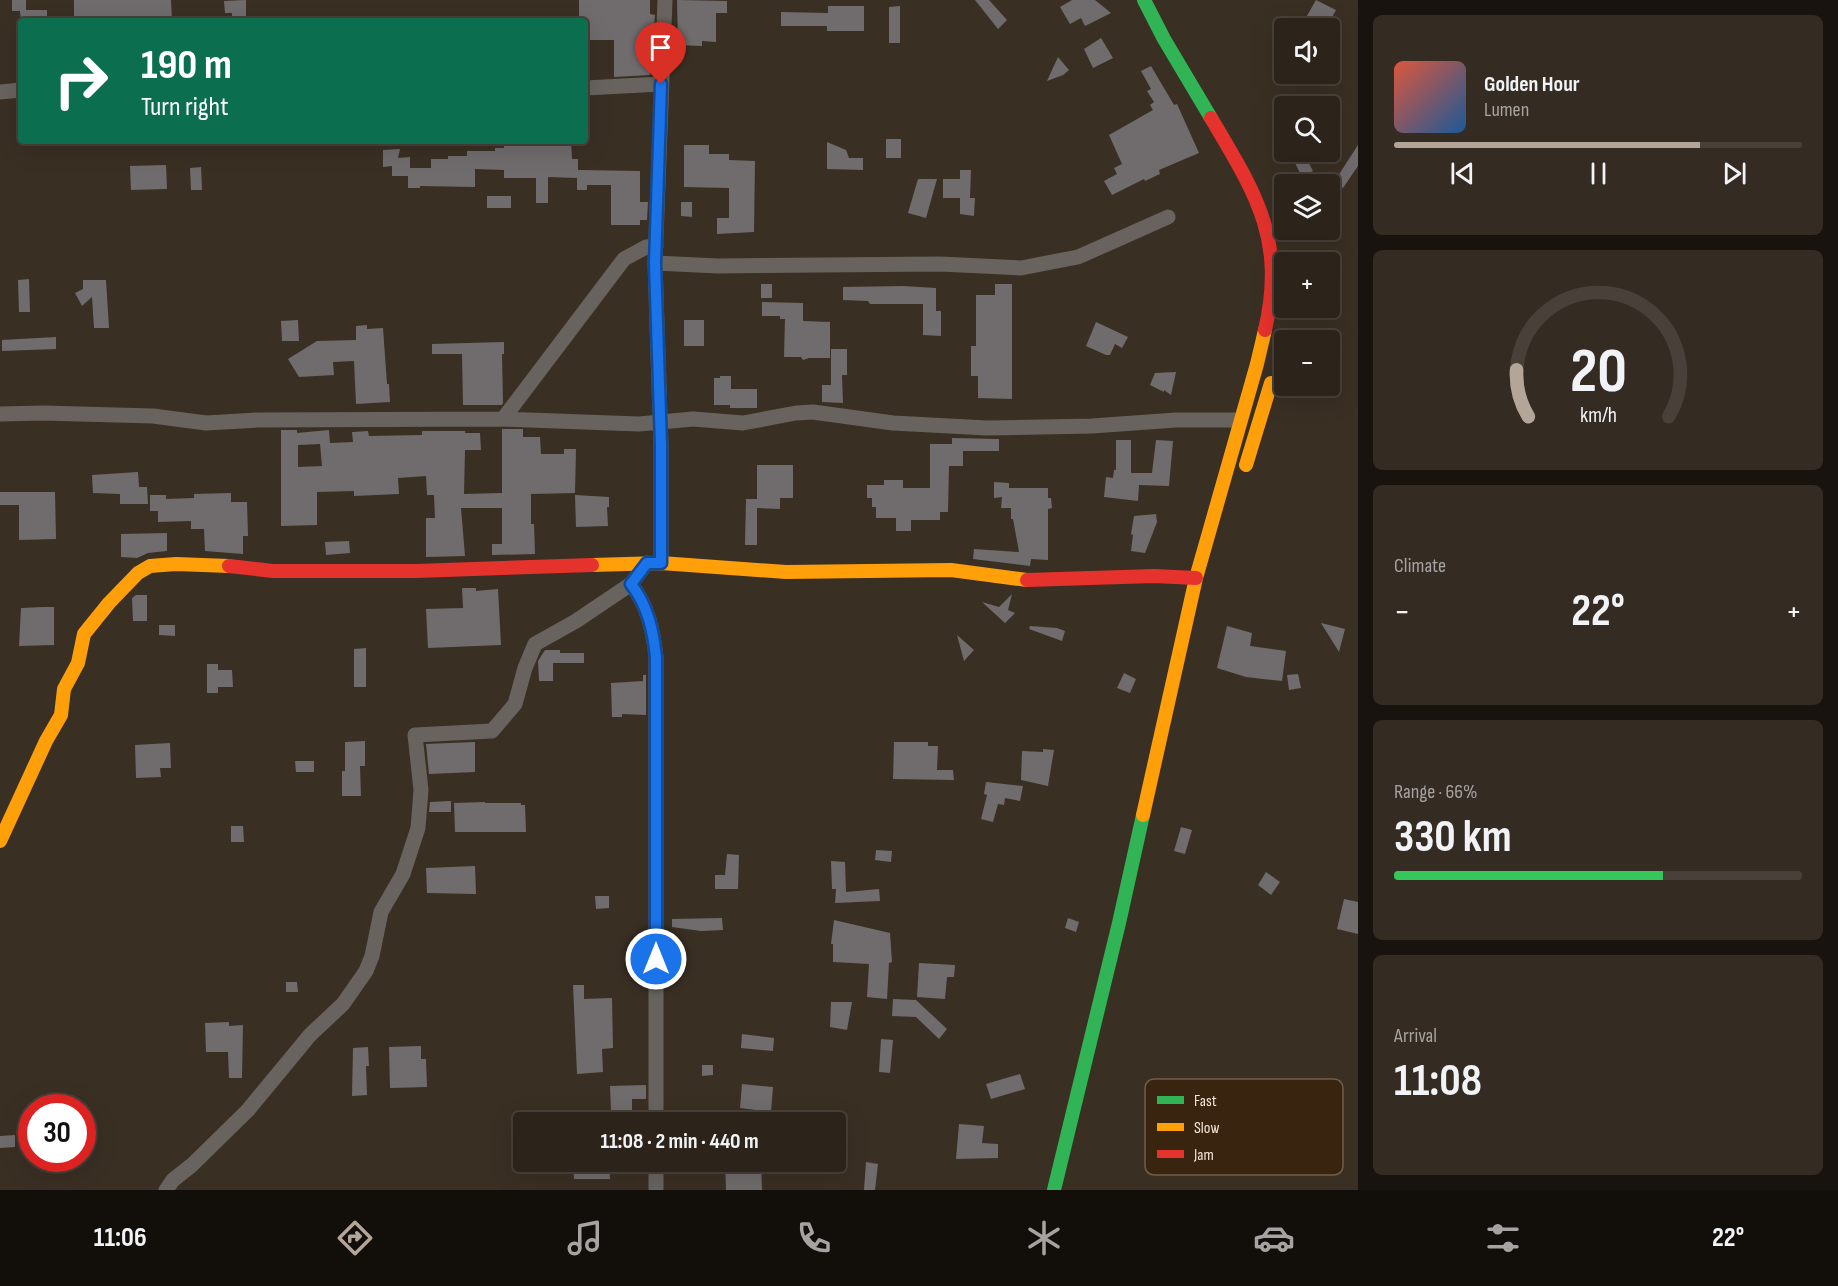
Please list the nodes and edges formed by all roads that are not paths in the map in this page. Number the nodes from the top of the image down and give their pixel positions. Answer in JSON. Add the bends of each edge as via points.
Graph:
{"nodes":[{"id":1,"x":665,"y":0,"type":"edge"},
{"id":2,"x":1144,"y":0,"type":"edge"},
{"id":3,"x":661,"y":84,"type":"junction"},
{"id":4,"x":588,"y":88,"type":"edge"},
{"id":5,"x":18,"y":90,"type":"edge"},
{"id":6,"x":0,"y":92,"type":"edge"},
{"id":7,"x":1168,"y":217,"type":"dead end"},
{"id":8,"x":656,"y":246,"type":"junction"},
{"id":9,"x":655,"y":263,"type":"junction"},
{"id":10,"x":1274,"y":373,"type":"edge"},
{"id":11,"x":0,"y":414,"type":"edge"},
{"id":12,"x":503,"y":419,"type":"junction"},
{"id":13,"x":1240,"y":420,"type":"junction"},
{"id":14,"x":659,"y":422,"type":"junction"},
{"id":15,"x":1242,"y":477,"type":"dead end"},
{"id":16,"x":1216,"y":556,"type":"dead end"},
{"id":17,"x":654,"y":563,"type":"junction"},
{"id":18,"x":1196,"y":578,"type":"junction"},
{"id":19,"x":631,"y":584,"type":"junction"},
{"id":20,"x":1173,"y":686,"type":"junction"},
{"id":21,"x":0,"y":841,"type":"edge"},
{"id":22,"x":656,"y":1112,"type":"edge"},
{"id":23,"x":656,"y":1172,"type":"edge"},
{"id":24,"x":166,"y":1190,"type":"edge"},
{"id":25,"x":656,"y":1190,"type":"edge"},
{"id":26,"x":1054,"y":1190,"type":"edge"}],
"edges":[{"from":1,"to":3,"type":"street"},
{"from":2,"to":13,"type":"main road","via":[[1244,174],[1269,237],[1269,312]]},
{"from":3,"to":4,"type":"street"},
{"from":3,"to":8,"type":"street"},
{"from":5,"to":6,"type":"street"},
{"from":7,"to":9,"type":"street","via":[[1078,256],[1021,268]]},
{"from":8,"to":9,"type":"street"},
{"from":8,"to":12,"type":"street","via":[[624,259]]},
{"from":9,"to":14,"type":"street"},
{"from":10,"to":15,"type":"main road"},
{"from":11,"to":12,"type":"street","via":[[153,416],[206,423]]},
{"from":12,"to":14,"type":"street"},
{"from":13,"to":14,"type":"street","via":[[987,428],[893,423],[813,412],[743,423],[693,419]]},
{"from":13,"to":18,"type":"main road"},
{"from":14,"to":17,"type":"street"},
{"from":16,"to":20,"type":"main road"},
{"from":17,"to":18,"type":"main road","via":[[786,572],[951,570],[1030,580]]},
{"from":17,"to":19,"type":"street"},
{"from":17,"to":21,"type":"main road","via":[[416,571],[273,571],[176,564],[145,567],[84,634],[78,663],[64,689],[61,715]]},
{"from":18,"to":20,"type":"main road"},
{"from":19,"to":22,"type":"street","via":[[652,625],[656,657]]},
{"from":19,"to":24,"type":"street","via":[[535,644],[515,704],[492,731],[416,735],[421,790],[418,828],[403,874],[381,912],[366,971],[347,999],[310,1035],[248,1110]]},
{"from":20,"to":26,"type":"main road"},
{"from":23,"to":25,"type":"street"}]}
